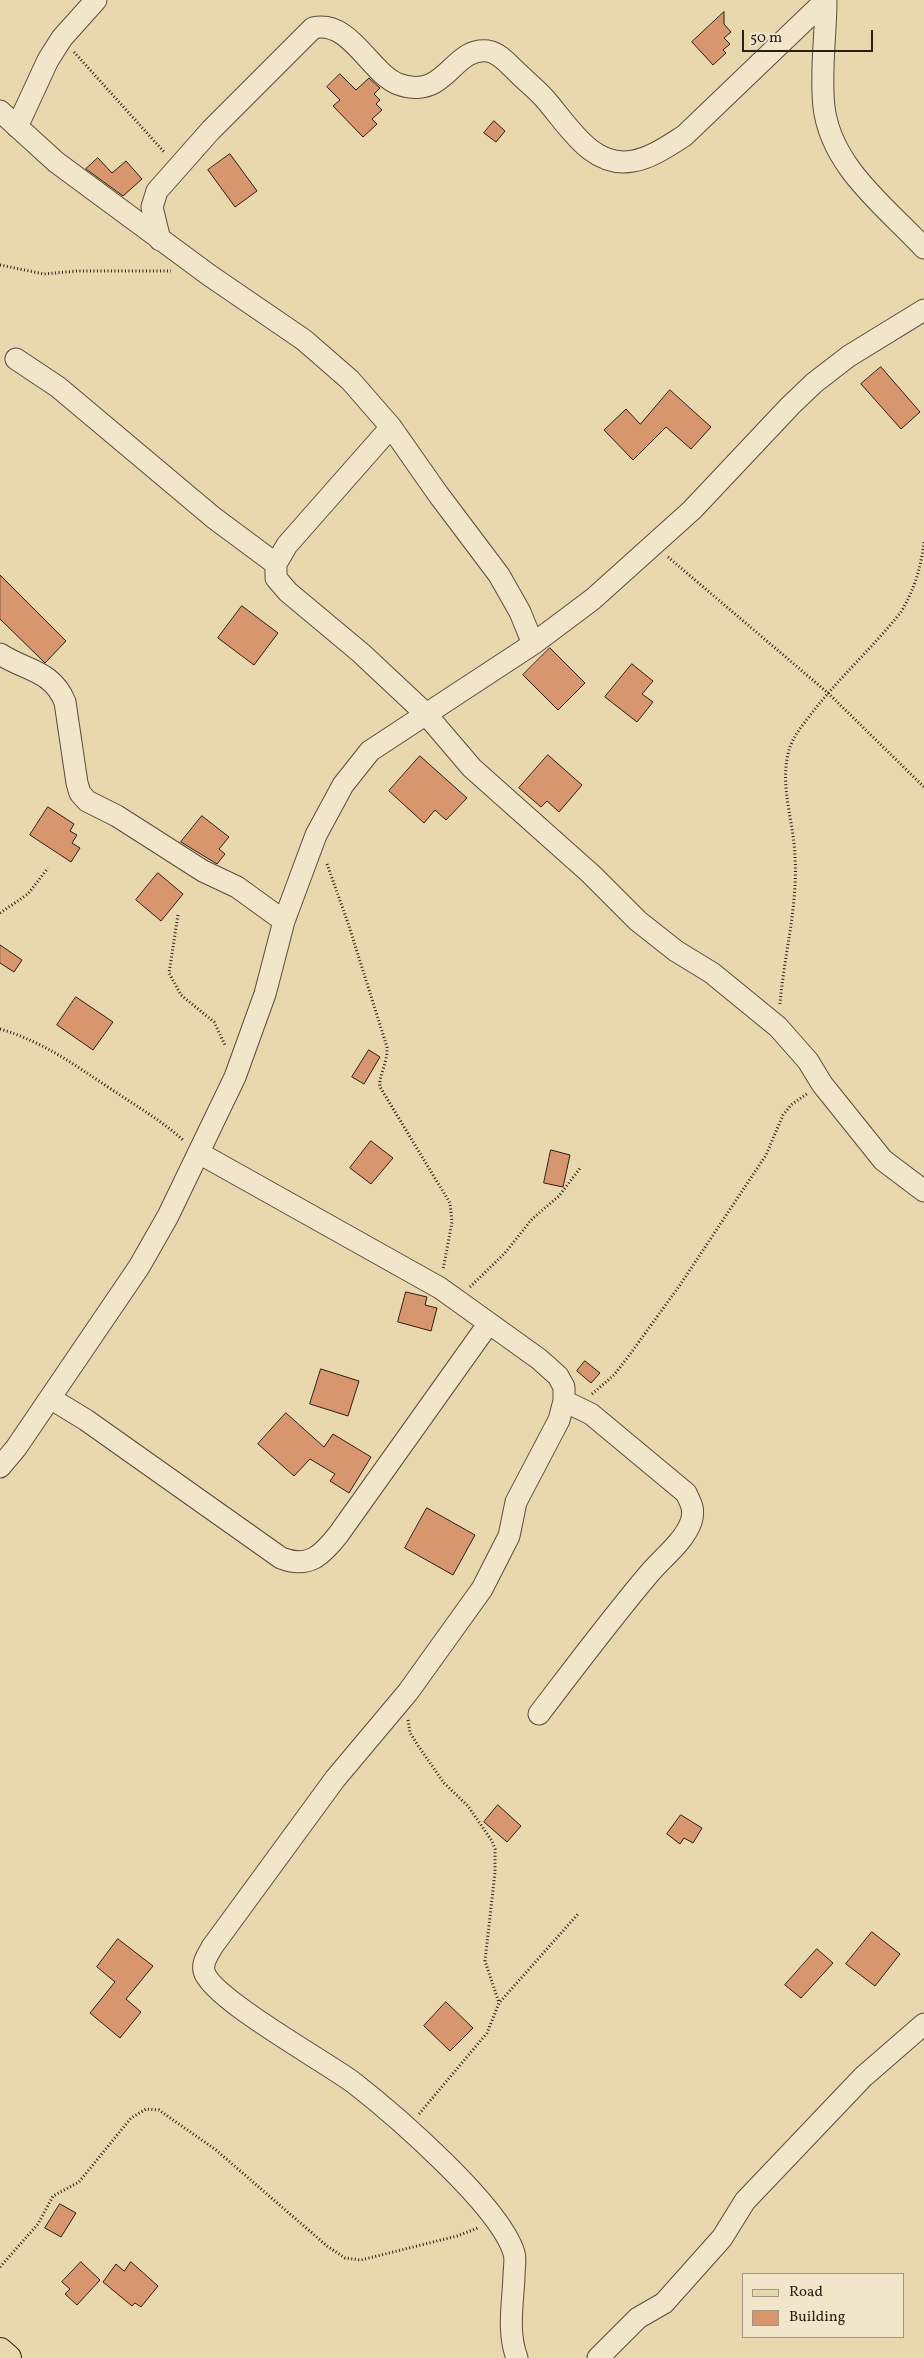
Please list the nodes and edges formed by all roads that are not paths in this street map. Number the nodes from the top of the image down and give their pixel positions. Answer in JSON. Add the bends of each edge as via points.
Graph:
{"nodes":[{"id":1,"x":96,"y":0,"type":"edge"},
{"id":2,"x":826,"y":0,"type":"edge"},
{"id":3,"x":0,"y":111,"type":"edge"},
{"id":4,"x":17,"y":127,"type":"junction"},
{"id":5,"x":160,"y":240,"type":"junction"},
{"id":6,"x":924,"y":248,"type":"edge"},
{"id":7,"x":924,"y":310,"type":"edge"},
{"id":8,"x":16,"y":360,"type":"dead end"},
{"id":9,"x":391,"y":427,"type":"junction"},
{"id":10,"x":276,"y":564,"type":"junction"},
{"id":11,"x":532,"y":644,"type":"junction"},
{"id":12,"x":0,"y":654,"type":"edge"},
{"id":13,"x":425,"y":713,"type":"junction"},
{"id":14,"x":284,"y":920,"type":"junction"},
{"id":15,"x":199,"y":1153,"type":"junction"},
{"id":16,"x":924,"y":1190,"type":"edge"},
{"id":17,"x":488,"y":1324,"type":"junction"},
{"id":18,"x":50,"y":1398,"type":"junction"},
{"id":19,"x":571,"y":1403,"type":"junction"},
{"id":20,"x":0,"y":1467,"type":"edge"},
{"id":21,"x":539,"y":1714,"type":"dead end"},
{"id":22,"x":924,"y":2024,"type":"edge"},
{"id":23,"x":0,"y":2351,"type":"edge"},
{"id":24,"x":8,"y":2358,"type":"edge"},
{"id":25,"x":517,"y":2358,"type":"edge"},
{"id":26,"x":598,"y":2358,"type":"edge"}],
"edges":[{"from":1,"to":4,"type":"street","via":[[62,38],[48,60]]},
{"from":2,"to":5,"type":"street","via":[[684,136],[633,162],[602,158],[590,151],[544,98],[494,53],[479,52],[470,56],[426,88],[417,88],[397,83],[343,35],[322,26],[306,33],[177,167],[158,191],[152,207]]},
{"from":2,"to":6,"type":"street","via":[[824,108],[834,140],[853,175]]},
{"from":3,"to":4,"type":"street"},
{"from":4,"to":5,"type":"street","via":[[56,162]]},
{"from":5,"to":9,"type":"street","via":[[304,340],[350,380]]},
{"from":7,"to":11,"type":"street","via":[[849,356],[814,383],[655,545],[593,599]]},
{"from":8,"to":10,"type":"street","via":[[58,387],[214,518]]},
{"from":9,"to":10,"type":"street","via":[[287,545]]},
{"from":9,"to":11,"type":"street","via":[[499,575],[520,612]]},
{"from":10,"to":13,"type":"street","via":[[276,578],[288,592]]},
{"from":11,"to":13,"type":"street"},
{"from":12,"to":14,"type":"street","via":[[44,675],[60,690],[77,783],[87,801],[117,816],[203,871],[237,887]]},
{"from":13,"to":14,"type":"street","via":[[370,751],[343,785],[316,835]]},
{"from":13,"to":16,"type":"street","via":[[472,768],[591,874],[638,921],[676,951],[712,973],[778,1027],[883,1160]]},
{"from":14,"to":15,"type":"street","via":[[265,994],[236,1076]]},
{"from":15,"to":17,"type":"street","via":[[448,1294]]},
{"from":15,"to":18,"type":"street","via":[[138,1267]]},
{"from":17,"to":18,"type":"street","via":[[338,1535],[326,1550],[312,1560],[302,1562],[282,1558]]},
{"from":17,"to":19,"type":"street","via":[[540,1359],[558,1376]]},
{"from":18,"to":20,"type":"street"},
{"from":19,"to":21,"type":"street","via":[[631,1445],[686,1493],[693,1514],[691,1523],[675,1545]]},
{"from":19,"to":25,"type":"street","via":[[516,1502],[509,1536],[482,1589],[408,1692],[335,1779],[212,1947],[204,1963],[204,1973],[213,1986],[233,2003],[354,2083],[408,2128],[498,2221],[514,2254],[511,2329]]},
{"from":22,"to":26,"type":"street","via":[[863,2077],[745,2201],[722,2238],[664,2304],[638,2318]]},
{"from":23,"to":24,"type":"main road"}]}
